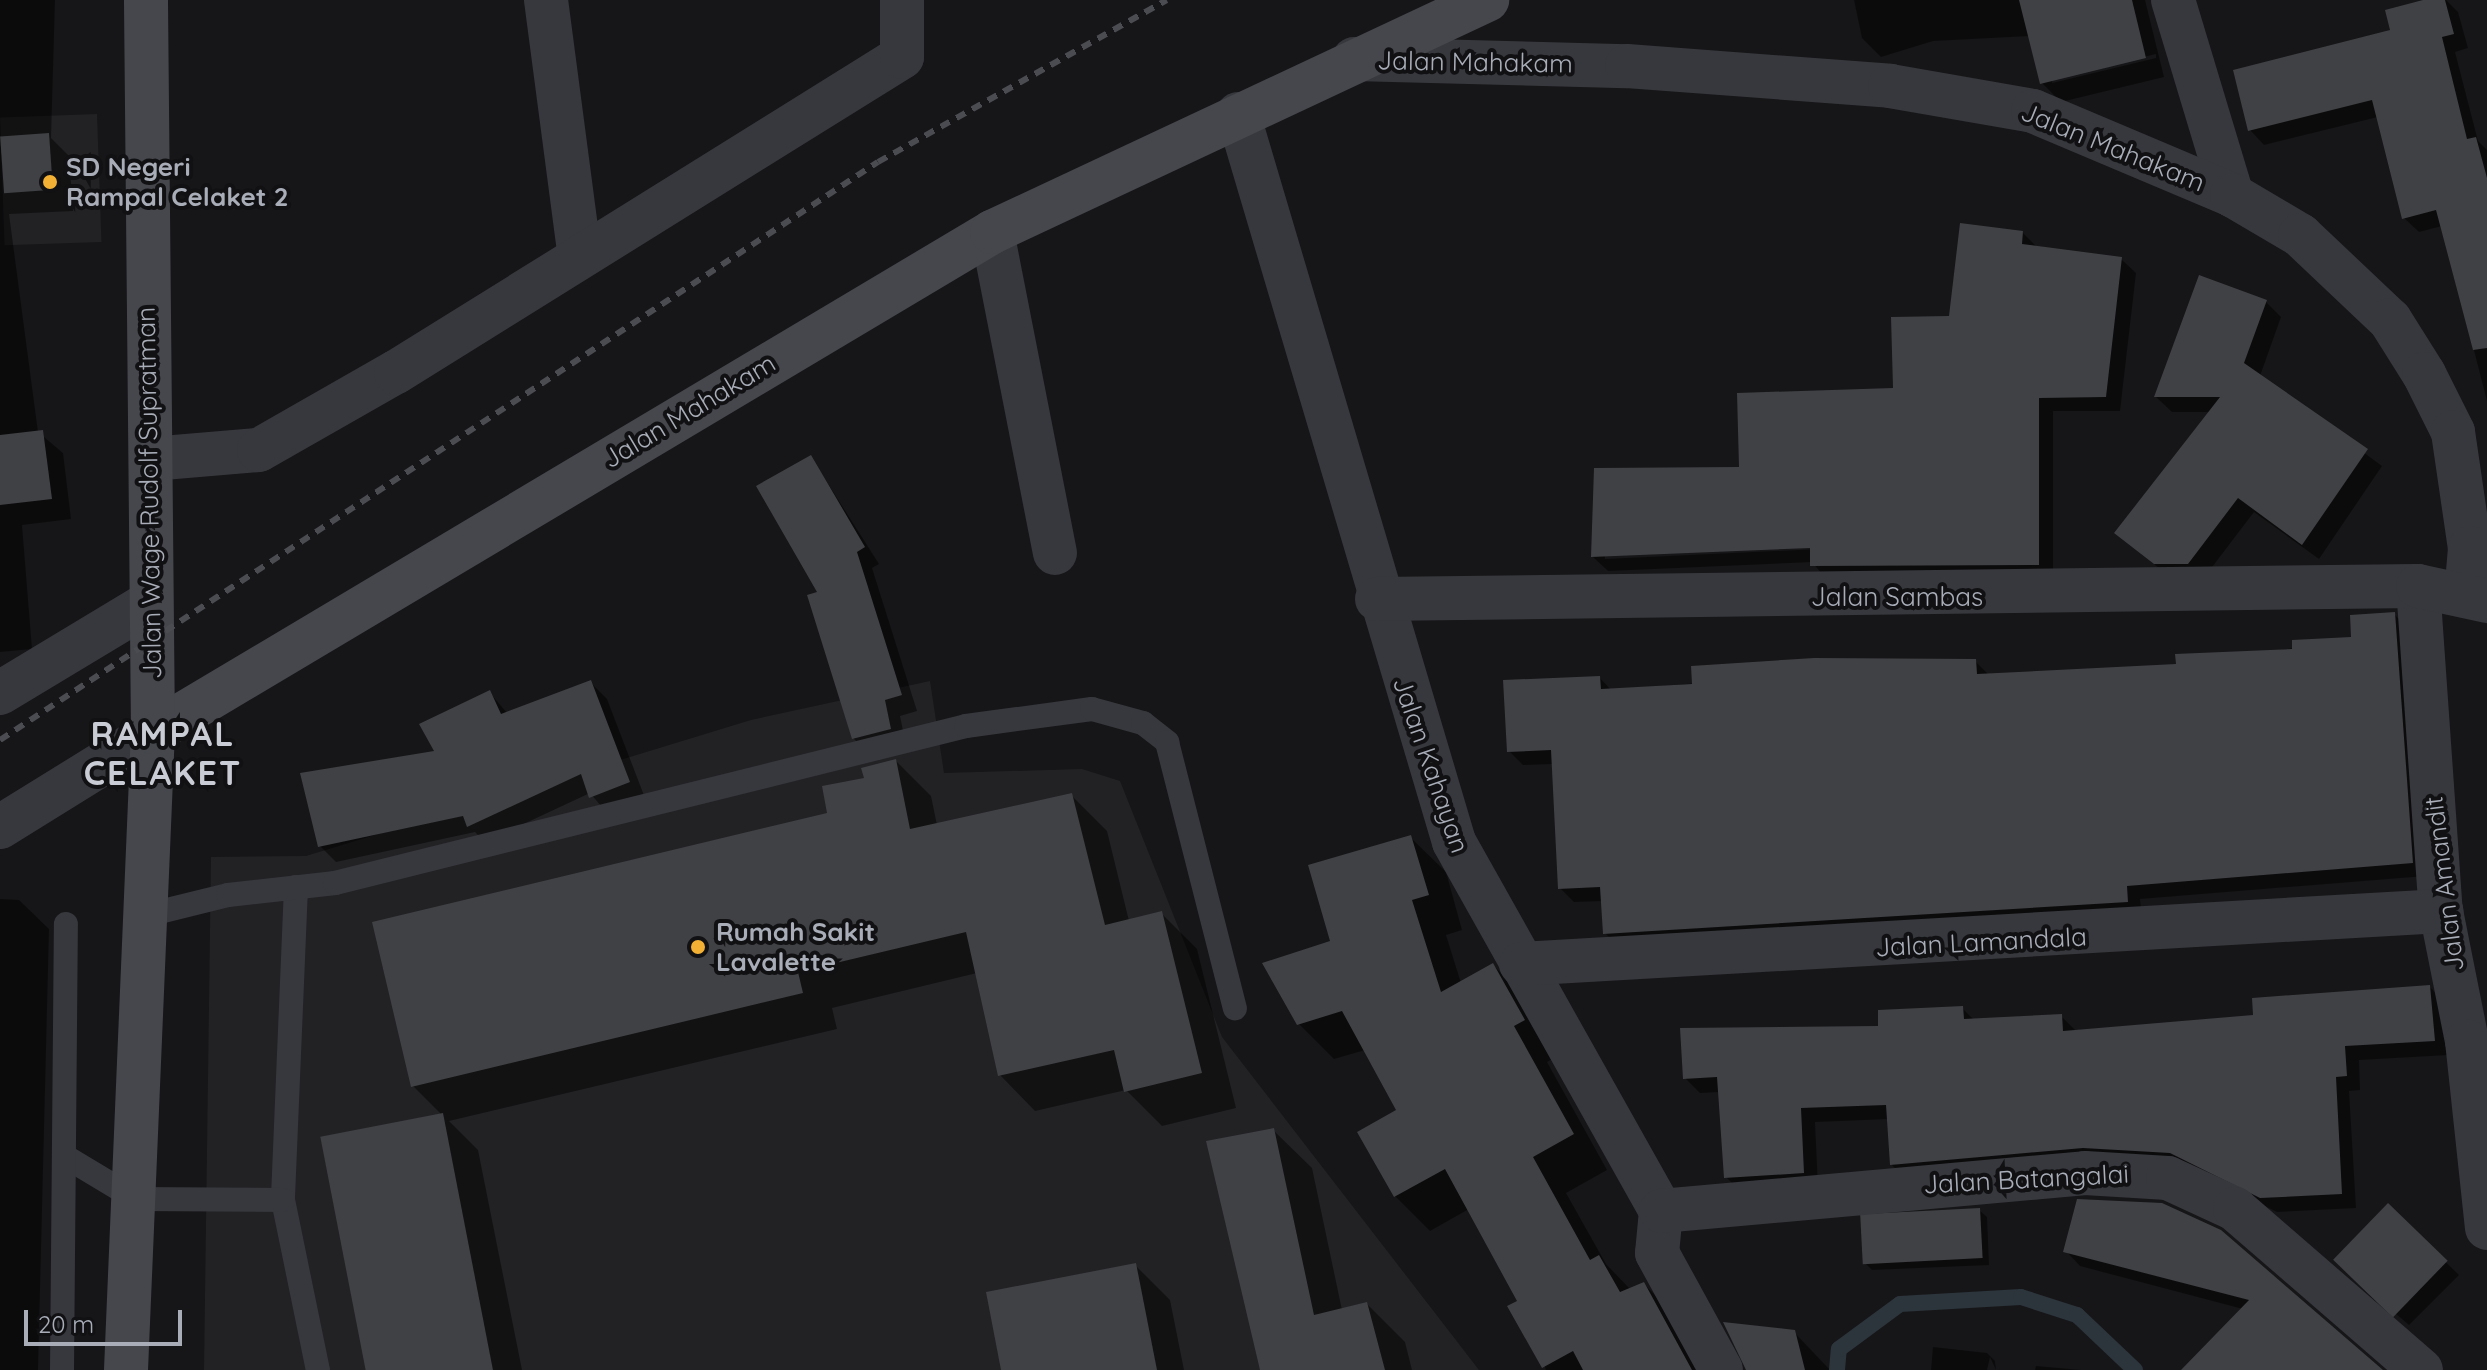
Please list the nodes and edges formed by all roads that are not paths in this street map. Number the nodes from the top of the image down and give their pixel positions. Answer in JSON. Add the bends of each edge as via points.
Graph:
{"nodes":[{"id":1,"x":146,"y":0,"type":"edge"},
{"id":2,"x":546,"y":0,"type":"edge"},
{"id":3,"x":902,"y":0,"type":"edge"},
{"id":4,"x":1487,"y":0,"type":"edge"},
{"id":5,"x":2173,"y":0,"type":"edge"},
{"id":6,"x":1354,"y":59,"type":"junction"},
{"id":7,"x":1238,"y":114,"type":"junction"},
{"id":8,"x":2232,"y":195,"type":"junction"},
{"id":9,"x":992,"y":232,"type":"junction"},
{"id":10,"x":580,"y":257,"type":"junction"},
{"id":11,"x":151,"y":459,"type":"junction"},
{"id":12,"x":1055,"y":553,"type":"dead end"},
{"id":13,"x":2418,"y":586,"type":"junction"},
{"id":14,"x":2476,"y":598,"type":"edge"},
{"id":15,"x":1377,"y":599,"type":"junction"},
{"id":16,"x":151,"y":602,"type":"junction"},
{"id":17,"x":0,"y":693,"type":"edge"},
{"id":18,"x":153,"y":732,"type":"junction"},
{"id":19,"x":0,"y":827,"type":"edge"},
{"id":20,"x":296,"y":887,"type":"junction"},
{"id":21,"x":2441,"y":911,"type":"junction"},
{"id":22,"x":147,"y":915,"type":"junction"},
{"id":23,"x":66,"y":924,"type":"dead end"},
{"id":24,"x":1521,"y":964,"type":"junction"},
{"id":25,"x":1235,"y":1008,"type":"dead end"},
{"id":26,"x":2477,"y":1039,"type":"edge"},
{"id":27,"x":66,"y":1157,"type":"junction"},
{"id":28,"x":136,"y":1199,"type":"junction"},
{"id":29,"x":283,"y":1200,"type":"junction"},
{"id":30,"x":1661,"y":1211,"type":"junction"},
{"id":31,"x":2487,"y":1228,"type":"edge"},
{"id":32,"x":62,"y":1370,"type":"edge"},
{"id":33,"x":126,"y":1370,"type":"edge"},
{"id":34,"x":318,"y":1370,"type":"edge"},
{"id":35,"x":1721,"y":1370,"type":"edge"},
{"id":36,"x":2421,"y":1370,"type":"edge"}],
"edges":[{"from":1,"to":11,"type":"street","name":"Jalan Wage Rudolf Supratman"},
{"from":2,"to":10,"type":"street"},
{"from":3,"to":10,"type":"street","via":[[902,57]]},
{"from":4,"to":6,"type":"street","name":"Jalan Mahakam"},
{"from":5,"to":8,"type":"street"},
{"from":6,"to":7,"type":"street","name":"Jalan Mahakam"},
{"from":6,"to":8,"type":"street","name":"Jalan Mahakam","via":[[1627,66],[1890,86],[2033,111]]},
{"from":7,"to":9,"type":"street","name":"Jalan Mahakam"},
{"from":7,"to":15,"type":"street","name":"Jalan Kahayan"},
{"from":8,"to":14,"type":"street","name":"Jalan Mahakam","via":[[2311,246],[2390,320],[2424,374],[2453,432]]},
{"from":9,"to":12,"type":"street"},
{"from":9,"to":18,"type":"street","name":"Jalan Mahakam"},
{"from":10,"to":11,"type":"street","via":[[259,450]]},
{"from":11,"to":16,"type":"street","name":"Jalan Wage Rudolf Supratman"},
{"from":13,"to":14,"type":"street","name":"Jalan Sambas"},
{"from":13,"to":15,"type":"street","name":"Jalan Sambas"},
{"from":13,"to":21,"type":"street","name":"Jalan Amandit"},
{"from":15,"to":24,"type":"street","name":"Jalan Kahayan","via":[[1454,842]]},
{"from":16,"to":17,"type":"street"},
{"from":16,"to":18,"type":"street","name":"Jalan Wage Rudolf Supratman"},
{"from":18,"to":19,"type":"street"},
{"from":18,"to":22,"type":"street","name":"Jalan Wage Rudolf Supratman"},
{"from":20,"to":22,"type":"lane"},
{"from":20,"to":25,"type":"lane","via":[[335,883],[966,726],[1092,709],[1143,723],[1167,742]]},
{"from":20,"to":29,"type":"lane"},
{"from":21,"to":24,"type":"street","name":"Jalan Lamandala"},
{"from":21,"to":26,"type":"street","name":"Jalan Amandit"},
{"from":22,"to":28,"type":"street","name":"Jalan Wage Rudolf Supratman"},
{"from":23,"to":27,"type":"lane"},
{"from":24,"to":30,"type":"street","name":"Jalan Kahayan"},
{"from":26,"to":31,"type":"street","name":"Jalan Amandit"},
{"from":27,"to":28,"type":"lane"},
{"from":27,"to":32,"type":"lane"},
{"from":28,"to":29,"type":"lane"},
{"from":28,"to":33,"type":"street","name":"Jalan Wage Rudolf Supratman"},
{"from":29,"to":34,"type":"lane"},
{"from":30,"to":35,"type":"street","via":[[1657,1253]]},
{"from":30,"to":36,"type":"street","name":"Jalan Batangalai","via":[[2026,1177],[2168,1178],[2235,1209]]}]}
